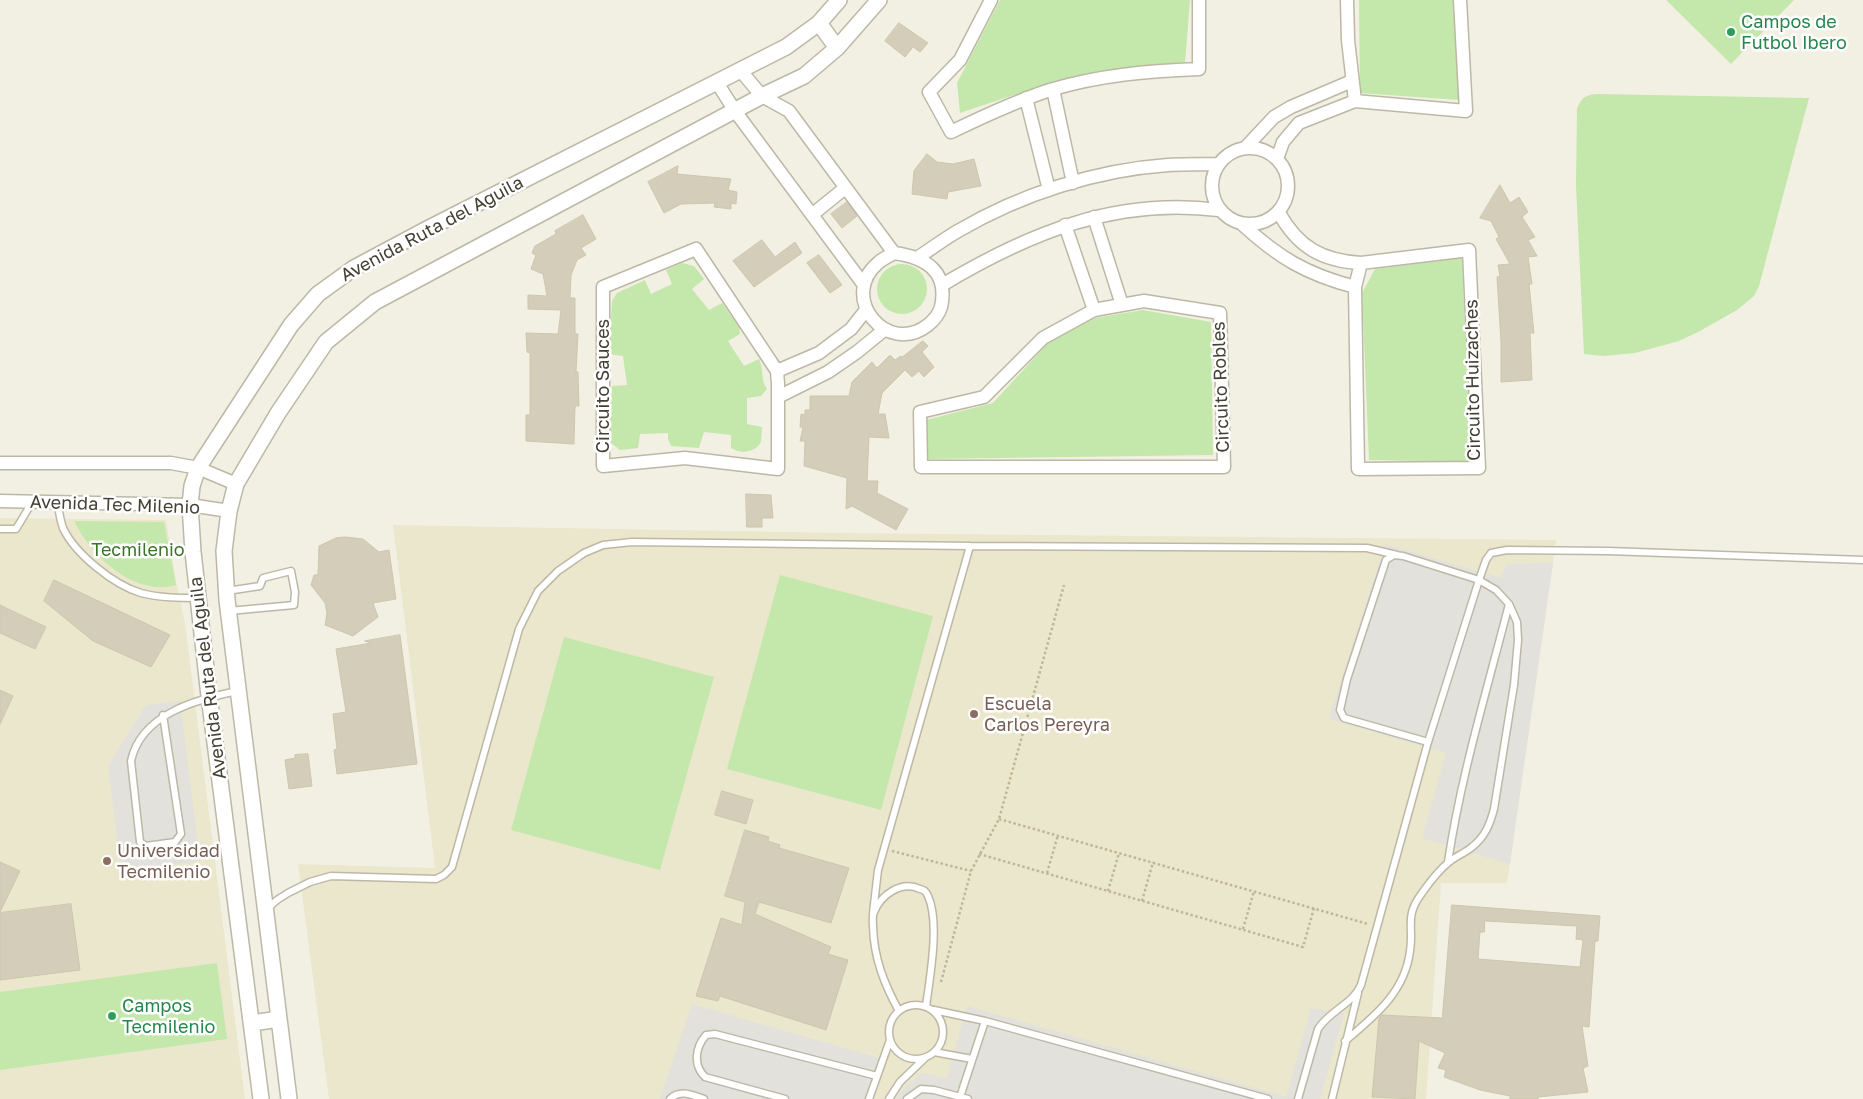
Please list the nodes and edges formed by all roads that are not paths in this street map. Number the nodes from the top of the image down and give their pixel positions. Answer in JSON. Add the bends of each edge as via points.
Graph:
{"nodes":[{"id":1,"x":839,"y":0,"type":"edge"},
{"id":2,"x":879,"y":0,"type":"edge"},
{"id":3,"x":991,"y":0,"type":"edge"},
{"id":4,"x":1199,"y":0,"type":"edge"},
{"id":5,"x":1346,"y":0,"type":"edge"},
{"id":6,"x":1460,"y":0,"type":"edge"},
{"id":7,"x":819,"y":23,"type":"junction"},
{"id":8,"x":837,"y":48,"type":"junction"},
{"id":9,"x":740,"y":70,"type":"junction"},
{"id":10,"x":716,"y":81,"type":"junction"},
{"id":11,"x":1352,"y":81,"type":"junction"},
{"id":12,"x":1052,"y":89,"type":"junction"},
{"id":13,"x":762,"y":96,"type":"junction"},
{"id":14,"x":1026,"y":98,"type":"junction"},
{"id":15,"x":1355,"y":101,"type":"junction"},
{"id":16,"x":1291,"y":107,"type":"junction"},
{"id":17,"x":736,"y":111,"type":"junction"},
{"id":18,"x":1299,"y":123,"type":"junction"},
{"id":19,"x":1245,"y":148,"type":"junction"},
{"id":20,"x":1277,"y":159,"type":"junction"},
{"id":21,"x":1218,"y":164,"type":"junction"},
{"id":22,"x":1072,"y":182,"type":"junction"},
{"id":23,"x":845,"y":188,"type":"junction"},
{"id":24,"x":1049,"y":190,"type":"junction"},
{"id":25,"x":1219,"y":210,"type":"junction"},
{"id":26,"x":1279,"y":213,"type":"junction"},
{"id":27,"x":813,"y":214,"type":"junction"},
{"id":28,"x":1094,"y":217,"type":"junction"},
{"id":29,"x":1242,"y":224,"type":"junction"},
{"id":30,"x":1065,"y":226,"type":"junction"},
{"id":31,"x":1304,"y":245,"type":"junction"},
{"id":32,"x":894,"y":253,"type":"junction"},
{"id":33,"x":917,"y":258,"type":"junction"},
{"id":34,"x":1289,"y":262,"type":"junction"},
{"id":35,"x":1361,"y":263,"type":"junction"},
{"id":36,"x":942,"y":284,"type":"junction"},
{"id":37,"x":864,"y":285,"type":"junction"},
{"id":38,"x":1355,"y":286,"type":"junction"},
{"id":39,"x":1122,"y":305,"type":"junction"},
{"id":40,"x":866,"y":310,"type":"junction"},
{"id":41,"x":1094,"y":310,"type":"junction"},
{"id":42,"x":884,"y":330,"type":"junction"},
{"id":43,"x":819,"y":353,"type":"junction"},
{"id":44,"x":777,"y":372,"type":"junction"},
{"id":45,"x":828,"y":372,"type":"junction"},
{"id":46,"x":778,"y":397,"type":"junction"},
{"id":47,"x":0,"y":463,"type":"edge"},
{"id":48,"x":198,"y":468,"type":"junction"},
{"id":49,"x":236,"y":484,"type":"junction"},
{"id":50,"x":0,"y":501,"type":"edge"},
{"id":51,"x":33,"y":501,"type":"junction"},
{"id":52,"x":57,"y":502,"type":"junction"},
{"id":53,"x":190,"y":505,"type":"junction"},
{"id":54,"x":229,"y":511,"type":"junction"},
{"id":55,"x":0,"y":529,"type":"edge"},
{"id":56,"x":970,"y":546,"type":"junction"},
{"id":57,"x":1398,"y":555,"type":"junction"},
{"id":58,"x":1863,"y":560,"type":"edge"},
{"id":59,"x":1479,"y":580,"type":"junction"},
{"id":60,"x":227,"y":591,"type":"junction"},
{"id":61,"x":199,"y":598,"type":"junction"},
{"id":62,"x":1508,"y":604,"type":"junction"},
{"id":63,"x":229,"y":612,"type":"junction"},
{"id":64,"x":238,"y":691,"type":"junction"},
{"id":65,"x":209,"y":696,"type":"junction"},
{"id":66,"x":163,"y":715,"type":"junction"},
{"id":67,"x":1428,"y":742,"type":"junction"},
{"id":68,"x":1448,"y":862,"type":"junction"},
{"id":69,"x":266,"y":910,"type":"junction"},
{"id":70,"x":873,"y":913,"type":"junction"},
{"id":71,"x":1358,"y":991,"type":"junction"},
{"id":72,"x":926,"y":1006,"type":"junction"},
{"id":73,"x":934,"y":1010,"type":"junction"},
{"id":74,"x":899,"y":1011,"type":"junction"},
{"id":75,"x":279,"y":1019,"type":"junction"},
{"id":76,"x":985,"y":1021,"type":"junction"},
{"id":77,"x":252,"y":1023,"type":"junction"},
{"id":78,"x":890,"y":1040,"type":"junction"},
{"id":79,"x":1345,"y":1040,"type":"junction"},
{"id":80,"x":934,"y":1052,"type":"junction"},
{"id":81,"x":926,"y":1057,"type":"junction"},
{"id":82,"x":972,"y":1059,"type":"junction"},
{"id":83,"x":877,"y":1076,"type":"junction"},
{"id":84,"x":960,"y":1096,"type":"junction"},
{"id":85,"x":261,"y":1099,"type":"edge"},
{"id":86,"x":289,"y":1099,"type":"edge"},
{"id":87,"x":670,"y":1099,"type":"edge"},
{"id":88,"x":704,"y":1099,"type":"edge"},
{"id":89,"x":785,"y":1099,"type":"edge"},
{"id":90,"x":869,"y":1099,"type":"edge"},
{"id":91,"x":889,"y":1099,"type":"edge"},
{"id":92,"x":907,"y":1099,"type":"edge"},
{"id":93,"x":968,"y":1099,"type":"edge"},
{"id":94,"x":1268,"y":1099,"type":"edge"},
{"id":95,"x":1298,"y":1099,"type":"edge"},
{"id":96,"x":1332,"y":1099,"type":"edge"}],
"edges":[{"from":1,"to":7,"type":"street","name":"Avenida Ruta del Aguila"},
{"from":2,"to":8,"type":"street","name":"Avenida Ruta del Aguila"},
{"from":3,"to":14,"type":"street","via":[[960,60],[929,92],[951,132]]},
{"from":4,"to":12,"type":"street","via":[[1199,69],[1120,75]]},
{"from":5,"to":11,"type":"street"},
{"from":6,"to":15,"type":"street","via":[[1466,111]]},
{"from":7,"to":8,"type":"street"},
{"from":7,"to":9,"type":"street","name":"Avenida Ruta del Aguila","via":[[786,47]]},
{"from":8,"to":13,"type":"street","name":"Avenida Ruta del Aguila","via":[[804,76]]},
{"from":9,"to":10,"type":"street","name":"Avenida Ruta del Aguila"},
{"from":9,"to":13,"type":"street"},
{"from":10,"to":17,"type":"street"},
{"from":10,"to":48,"type":"street","name":"Avenida Ruta del Aguila","via":[[354,268],[318,294],[290,325]]},
{"from":11,"to":15,"type":"street"},
{"from":11,"to":16,"type":"street"},
{"from":12,"to":14,"type":"street"},
{"from":12,"to":22,"type":"street"},
{"from":13,"to":17,"type":"street","name":"Avenida Ruta del Aguila"},
{"from":13,"to":23,"type":"street","via":[[790,111]]},
{"from":14,"to":24,"type":"street"},
{"from":15,"to":18,"type":"street"},
{"from":16,"to":18,"type":"street"},
{"from":16,"to":19,"type":"street","via":[[1274,117]]},
{"from":17,"to":27,"type":"street"},
{"from":17,"to":49,"type":"street","name":"Avenida Ruta del Aguila","via":[[375,302],[326,342],[278,413]]},
{"from":18,"to":20,"type":"street","via":[[1283,142]]},
{"from":19,"to":20,"type":"street","via":[[1256,148]]},
{"from":19,"to":21,"type":"street","via":[[1234,151]]},
{"from":20,"to":26,"type":"street","via":[[1284,168],[1288,186],[1285,203]]},
{"from":21,"to":22,"type":"street","via":[[1168,165]]},
{"from":21,"to":25,"type":"street","via":[[1212,175],[1211,187]]},
{"from":22,"to":24,"type":"street"},
{"from":23,"to":27,"type":"street"},
{"from":23,"to":32,"type":"street"},
{"from":24,"to":33,"type":"street","via":[[1003,208]]},
{"from":25,"to":28,"type":"street","via":[[1176,207],[1130,210]]},
{"from":25,"to":29,"type":"street"},
{"from":26,"to":29,"type":"street","via":[[1255,225]]},
{"from":26,"to":31,"type":"street","name":"Circuito Huizaches"},
{"from":27,"to":37,"type":"street"},
{"from":28,"to":30,"type":"street"},
{"from":28,"to":39,"type":"street"},
{"from":29,"to":34,"type":"street"},
{"from":30,"to":36,"type":"street","via":[[1022,242]]},
{"from":30,"to":41,"type":"street"},
{"from":31,"to":34,"type":"street"},
{"from":31,"to":35,"type":"street","name":"Circuito Huizaches","via":[[1331,259]]},
{"from":32,"to":33,"type":"street"},
{"from":32,"to":37,"type":"street","via":[[878,263]]},
{"from":33,"to":36,"type":"street","via":[[927,262]]},
{"from":34,"to":38,"type":"street"},
{"from":35,"to":38,"type":"street","name":"Circuito Huizaches"},
{"from":35,"to":38,"type":"street","name":"Circuito Huizaches","via":[[1469,250],[1479,468],[1358,469]]},
{"from":36,"to":42,"type":"street","via":[[940,310],[928,326],[910,334]]},
{"from":37,"to":40,"type":"street"},
{"from":39,"to":41,"type":"street","name":"Circuito Robles"},
{"from":39,"to":41,"type":"street","name":"Circuito Robles","via":[[1144,301],[1220,313],[1224,467],[921,467],[920,412],[984,397],[1043,338]]},
{"from":40,"to":42,"type":"street"},
{"from":40,"to":43,"type":"street","via":[[851,329]]},
{"from":42,"to":45,"type":"street"},
{"from":43,"to":44,"type":"street"},
{"from":43,"to":45,"type":"street"},
{"from":44,"to":46,"type":"street","name":"Circuito Sauces"},
{"from":44,"to":46,"type":"street","name":"Circuito Sauces","via":[[696,248],[603,287],[603,466],[685,458],[778,469]]},
{"from":45,"to":46,"type":"street"},
{"from":47,"to":48,"type":"street","name":"Avenida Tec Milenio","via":[[170,463]]},
{"from":48,"to":49,"type":"street","name":"Avenida Tec Milenio"},
{"from":48,"to":53,"type":"street","name":"Avenida Ruta del Aguila"},
{"from":49,"to":54,"type":"street","name":"Avenida Ruta del Aguila"},
{"from":50,"to":51,"type":"street","name":"Avenida Tec Milenio"},
{"from":51,"to":52,"type":"street","name":"Avenida Tec Milenio"},
{"from":51,"to":55,"type":"lane","via":[[16,529]]},
{"from":52,"to":53,"type":"street","name":"Avenida Tec Milenio"},
{"from":52,"to":61,"type":"lane","via":[[63,528],[79,552],[108,577],[140,593]]},
{"from":53,"to":54,"type":"street","name":"Avenida Tec Milenio"},
{"from":53,"to":61,"type":"street","name":"Avenida Ruta del Aguila"},
{"from":54,"to":60,"type":"street","name":"Avenida Ruta del Aguila","via":[[224,551]]},
{"from":56,"to":57,"type":"lane","via":[[1367,548]]},
{"from":56,"to":69,"type":"lane","via":[[632,542],[584,552],[538,591],[519,629],[452,868],[436,879],[331,876],[288,893]]},
{"from":56,"to":70,"type":"lane","via":[[878,870]]},
{"from":57,"to":59,"type":"lane"},
{"from":57,"to":67,"type":"lane","via":[[1386,560],[1340,710],[1344,718]]},
{"from":58,"to":59,"type":"lane","via":[[1507,550],[1488,555]]},
{"from":59,"to":62,"type":"lane","via":[[1496,590]]},
{"from":59,"to":67,"type":"lane"},
{"from":60,"to":63,"type":"street","name":"Avenida Ruta del Aguila"},
{"from":60,"to":63,"type":"lane","via":[[260,586],[263,578],[291,571],[294,605]]},
{"from":61,"to":65,"type":"street","name":"Avenida Ruta del Aguila"},
{"from":62,"to":68,"type":"lane","via":[[1467,767]]},
{"from":62,"to":68,"type":"lane","via":[[1517,622],[1518,640],[1494,809],[1489,826],[1480,839]]},
{"from":63,"to":64,"type":"street","name":"Avenida Ruta del Aguila"},
{"from":64,"to":65,"type":"lane"},
{"from":64,"to":69,"type":"street","name":"Avenida Ruta del Aguila"},
{"from":65,"to":66,"type":"lane"},
{"from":65,"to":77,"type":"street","name":"Avenida Ruta del Aguila"},
{"from":66,"to":66,"type":"lane","via":[[181,834],[175,842],[146,846],[140,842],[131,761],[139,741]]},
{"from":67,"to":71,"type":"lane"},
{"from":68,"to":79,"type":"lane","via":[[1412,907],[1409,926],[1411,950],[1401,984],[1381,1010]]},
{"from":69,"to":75,"type":"street","name":"Avenida Ruta del Aguila"},
{"from":70,"to":72,"type":"lane","via":[[881,901],[897,888],[907,885],[926,891],[933,917],[933,958]]},
{"from":70,"to":74,"type":"lane","via":[[878,965]]},
{"from":71,"to":79,"type":"lane"},
{"from":71,"to":95,"type":"lane","via":[[1318,1029]]},
{"from":72,"to":73,"type":"lane"},
{"from":72,"to":74,"type":"lane","via":[[916,1004]]},
{"from":73,"to":76,"type":"lane"},
{"from":73,"to":80,"type":"lane","via":[[944,1026],[944,1036]]},
{"from":74,"to":78,"type":"lane","via":[[890,1024]]},
{"from":75,"to":77,"type":"street"},
{"from":75,"to":86,"type":"street","name":"Avenida Ruta del Aguila"},
{"from":76,"to":82,"type":"lane"},
{"from":76,"to":94,"type":"lane"},
{"from":77,"to":85,"type":"street","name":"Avenida Ruta del Aguila"},
{"from":78,"to":81,"type":"lane","via":[[894,1048],[908,1058]]},
{"from":78,"to":83,"type":"lane"},
{"from":79,"to":96,"type":"lane"},
{"from":80,"to":81,"type":"lane"},
{"from":80,"to":82,"type":"lane"},
{"from":81,"to":91,"type":"lane","via":[[900,1082]]},
{"from":82,"to":84,"type":"lane"},
{"from":83,"to":89,"type":"lane","via":[[715,1034],[703,1038],[696,1061],[705,1077]]},
{"from":83,"to":90,"type":"lane"},
{"from":84,"to":92,"type":"lane","via":[[921,1089]]},
{"from":84,"to":93,"type":"lane"},
{"from":87,"to":88,"type":"lane","via":[[682,1094]]}]}
